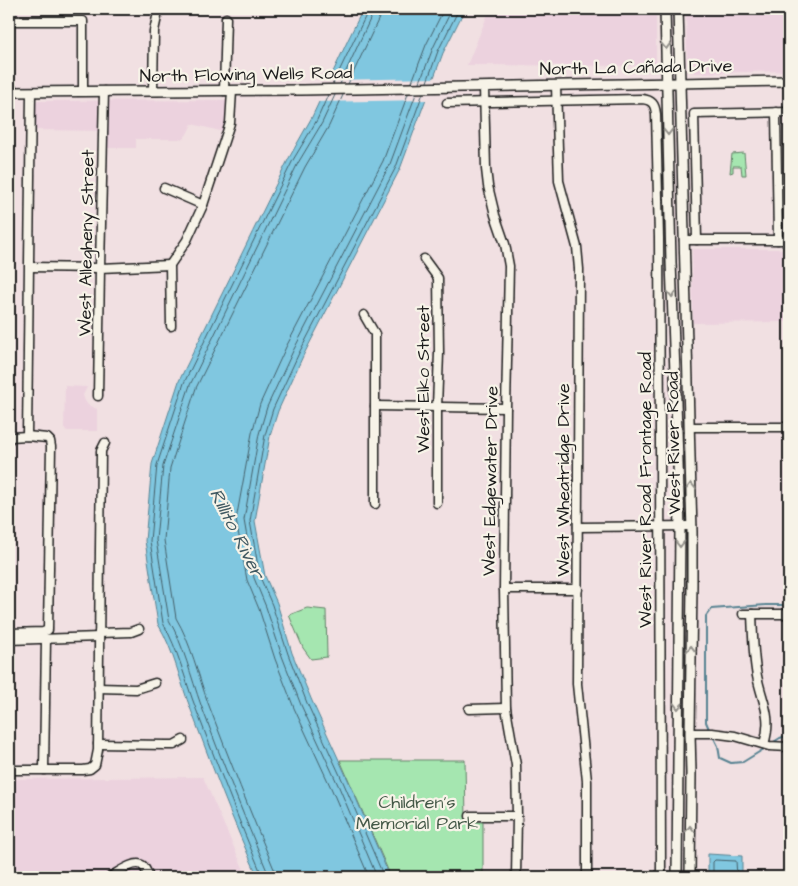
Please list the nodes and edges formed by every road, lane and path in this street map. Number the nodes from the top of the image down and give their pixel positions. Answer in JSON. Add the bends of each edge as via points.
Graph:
{"nodes":[{"id":1,"x":665,"y":9,"type":"edge"},
{"id":2,"x":678,"y":9,"type":"edge"},
{"id":3,"x":157,"y":17,"type":"dead end"},
{"id":4,"x":226,"y":18,"type":"dead end"},
{"id":5,"x":9,"y":21,"type":"edge"},
{"id":6,"x":789,"y":81,"type":"edge"},
{"id":7,"x":667,"y":83,"type":"junction"},
{"id":8,"x":680,"y":83,"type":"junction"},
{"id":9,"x":556,"y":86,"type":"junction"},
{"id":10,"x":484,"y":87,"type":"junction"},
{"id":11,"x":83,"y":91,"type":"junction"},
{"id":12,"x":104,"y":91,"type":"junction"},
{"id":13,"x":153,"y":91,"type":"junction"},
{"id":14,"x":228,"y":91,"type":"junction"},
{"id":15,"x":9,"y":92,"type":"edge"},
{"id":16,"x":31,"y":92,"type":"junction"},
{"id":17,"x":556,"y":101,"type":"junction"},
{"id":18,"x":484,"y":102,"type":"junction"},
{"id":19,"x":447,"y":103,"type":"dead end"},
{"id":20,"x":776,"y":112,"type":"junction"},
{"id":21,"x":789,"y":112,"type":"edge"},
{"id":22,"x":164,"y":188,"type":"dead end"},
{"id":23,"x":203,"y":205,"type":"junction"},
{"id":24,"x":684,"y":240,"type":"junction"},
{"id":25,"x":697,"y":240,"type":"junction"},
{"id":26,"x":778,"y":240,"type":"junction"},
{"id":27,"x":789,"y":240,"type":"edge"},
{"id":28,"x":424,"y":260,"type":"dead end"},
{"id":29,"x":170,"y":265,"type":"junction"},
{"id":30,"x":30,"y":267,"type":"junction"},
{"id":31,"x":100,"y":268,"type":"junction"},
{"id":32,"x":364,"y":314,"type":"dead end"},
{"id":33,"x":171,"y":326,"type":"dead end"},
{"id":34,"x":98,"y":396,"type":"dead end"},
{"id":35,"x":375,"y":406,"type":"junction"},
{"id":36,"x":437,"y":407,"type":"junction"},
{"id":37,"x":506,"y":408,"type":"junction"},
{"id":38,"x":690,"y":427,"type":"junction"},
{"id":39,"x":789,"y":427,"type":"edge"},
{"id":40,"x":27,"y":436,"type":"junction"},
{"id":41,"x":9,"y":440,"type":"edge"},
{"id":42,"x":105,"y":443,"type":"dead end"},
{"id":43,"x":437,"y":503,"type":"dead end"},
{"id":44,"x":375,"y":504,"type":"dead end"},
{"id":45,"x":692,"y":526,"type":"junction"},
{"id":46,"x":578,"y":527,"type":"junction"},
{"id":47,"x":660,"y":527,"type":"junction"},
{"id":48,"x":680,"y":527,"type":"junction"},
{"id":49,"x":504,"y":589,"type":"junction"},
{"id":50,"x":578,"y":589,"type":"junction"},
{"id":51,"x":743,"y":614,"type":"dead end"},
{"id":52,"x":752,"y":614,"type":"junction"},
{"id":53,"x":789,"y":614,"type":"edge"},
{"id":54,"x":139,"y":629,"type":"dead end"},
{"id":55,"x":9,"y":632,"type":"edge"},
{"id":56,"x":99,"y":635,"type":"junction"},
{"id":57,"x":46,"y":639,"type":"junction"},
{"id":58,"x":9,"y":640,"type":"edge"},
{"id":59,"x":155,"y":683,"type":"dead end"},
{"id":60,"x":98,"y":688,"type":"junction"},
{"id":61,"x":506,"y":708,"type":"junction"},
{"id":62,"x":468,"y":709,"type":"dead end"},
{"id":63,"x":690,"y":734,"type":"junction"},
{"id":64,"x":183,"y":740,"type":"dead end"},
{"id":65,"x":98,"y":744,"type":"junction"},
{"id":66,"x":764,"y":744,"type":"junction"},
{"id":67,"x":789,"y":747,"type":"edge"},
{"id":68,"x":9,"y":770,"type":"edge"},
{"id":69,"x":44,"y":770,"type":"junction"},
{"id":70,"x":470,"y":816,"type":"dead end"},
{"id":71,"x":517,"y":816,"type":"junction"},
{"id":72,"x":110,"y":877,"type":"edge"},
{"id":73,"x":149,"y":877,"type":"edge"},
{"id":74,"x":516,"y":877,"type":"edge"},
{"id":75,"x":587,"y":877,"type":"edge"},
{"id":76,"x":661,"y":877,"type":"edge"},
{"id":77,"x":677,"y":877,"type":"edge"},
{"id":78,"x":690,"y":877,"type":"edge"}],
"edges":[{"from":1,"to":7,"type":"main road","name":"West River Road","one_way":true},
{"from":2,"to":8,"type":"main road","name":"West River Road"},
{"from":3,"to":13,"type":"street"},
{"from":4,"to":14,"type":"street"},
{"from":5,"to":11,"type":"street","via":[[83,21]]},
{"from":6,"to":8,"type":"main road","name":"North La Cañada Drive"},
{"from":7,"to":8,"type":"main road","name":"North La Cañada Drive"},
{"from":7,"to":9,"type":"main road","name":"North La Cañada Drive"},
{"from":7,"to":48,"type":"main road","name":"West River Road","one_way":true},
{"from":8,"to":24,"type":"main road","name":"West River Road"},
{"from":9,"to":10,"type":"main road","name":"North La Cañada Drive"},
{"from":9,"to":17,"type":"street","name":"West Wheatridge Drive"},
{"from":10,"to":14,"type":"main road","name":"North Flowing Wells Road"},
{"from":10,"to":18,"type":"street","name":"West Edgewater Drive"},
{"from":11,"to":12,"type":"main road","name":"North Flowing Wells Road"},
{"from":11,"to":16,"type":"main road","name":"North Flowing Wells Road"},
{"from":12,"to":13,"type":"main road","name":"North Flowing Wells Road"},
{"from":12,"to":31,"type":"street","name":"West Allegheny Street"},
{"from":13,"to":14,"type":"main road","name":"North Flowing Wells Road"},
{"from":14,"to":23,"type":"street","via":[[230,123]]},
{"from":15,"to":16,"type":"main road","name":"North Flowing Wells Road"},
{"from":16,"to":30,"type":"street"},
{"from":17,"to":18,"type":"street"},
{"from":17,"to":46,"type":"street","name":"West Wheatridge Drive","via":[[559,182],[578,247]]},
{"from":17,"to":47,"type":"street","name":"West River Road Frontage Road","via":[[642,99],[655,106]]},
{"from":18,"to":19,"type":"street"},
{"from":18,"to":37,"type":"street","name":"West Edgewater Drive","via":[[488,186],[508,262]]},
{"from":20,"to":21,"type":"street"},
{"from":20,"to":25,"type":"street","via":[[694,114]]},
{"from":20,"to":26,"type":"street"},
{"from":22,"to":23,"type":"street"},
{"from":23,"to":29,"type":"street","via":[[187,240]]},
{"from":24,"to":25,"type":"street"},
{"from":24,"to":38,"type":"main road","name":"West River Road"},
{"from":25,"to":26,"type":"street"},
{"from":26,"to":27,"type":"street"},
{"from":28,"to":36,"type":"street","name":"West Elko Street","via":[[438,278]]},
{"from":29,"to":31,"type":"street"},
{"from":29,"to":33,"type":"street"},
{"from":30,"to":31,"type":"street"},
{"from":30,"to":40,"type":"street"},
{"from":31,"to":34,"type":"street","name":"West Allegheny Street"},
{"from":32,"to":35,"type":"street","via":[[375,334]]},
{"from":35,"to":36,"type":"street"},
{"from":35,"to":44,"type":"street"},
{"from":36,"to":37,"type":"street"},
{"from":36,"to":43,"type":"street","name":"West Elko Street"},
{"from":37,"to":49,"type":"street","name":"West Edgewater Drive"},
{"from":38,"to":39,"type":"street"},
{"from":45,"to":38,"type":"main road","name":"West River Road","one_way":true},
{"from":40,"to":41,"type":"street"},
{"from":40,"to":55,"type":"street","via":[[47,438],[51,447],[48,630]]},
{"from":42,"to":56,"type":"street","via":[[101,451]]},
{"from":45,"to":48,"type":"street"},
{"from":63,"to":45,"type":"main road","name":"West River Road","one_way":true},
{"from":46,"to":47,"type":"street"},
{"from":46,"to":50,"type":"street","name":"West Wheatridge Drive"},
{"from":47,"to":48,"type":"street"},
{"from":47,"to":76,"type":"street","name":"West River Road Frontage Road"},
{"from":48,"to":77,"type":"main road","name":"West River Road","one_way":true},
{"from":49,"to":50,"type":"street"},
{"from":49,"to":61,"type":"street","name":"West Edgewater Drive"},
{"from":50,"to":75,"type":"street","name":"West Wheatridge Drive","via":[[577,684],[587,781]]},
{"from":51,"to":52,"type":"street"},
{"from":52,"to":53,"type":"street"},
{"from":52,"to":66,"type":"street","via":[[757,679],[768,718]]},
{"from":54,"to":56,"type":"street"},
{"from":56,"to":57,"type":"street"},
{"from":56,"to":60,"type":"street"},
{"from":57,"to":58,"type":"street"},
{"from":57,"to":69,"type":"street"},
{"from":59,"to":60,"type":"street","via":[[136,689]]},
{"from":60,"to":65,"type":"street"},
{"from":61,"to":62,"type":"street"},
{"from":61,"to":71,"type":"street","name":"West Edgewater Drive","via":[[516,765]]},
{"from":63,"to":66,"type":"street","via":[[735,736]]},
{"from":78,"to":63,"type":"main road","name":"West River Road","one_way":true},
{"from":64,"to":65,"type":"street","via":[[166,745]]},
{"from":65,"to":69,"type":"street","via":[[92,768]]},
{"from":66,"to":67,"type":"street"},
{"from":68,"to":69,"type":"street"},
{"from":70,"to":71,"type":"street"},
{"from":71,"to":74,"type":"street","name":"West Edgewater Drive"},
{"from":72,"to":73,"type":"street","via":[[134,864],[140,864]]}]}
